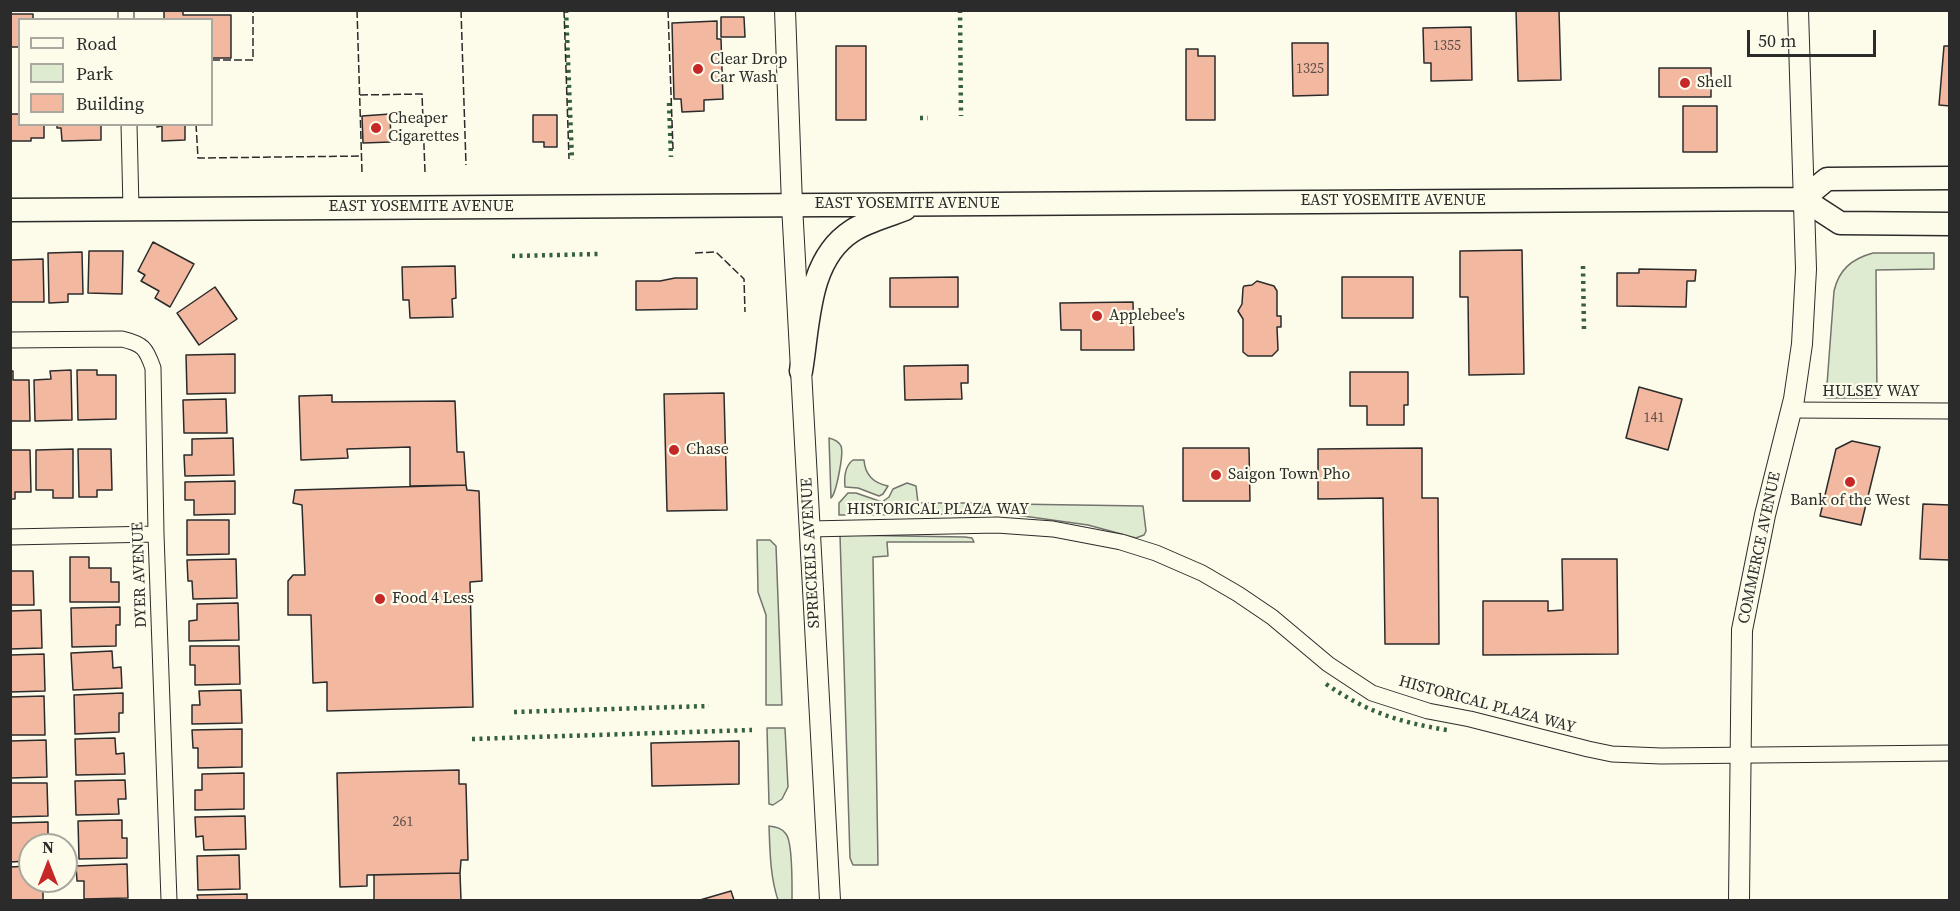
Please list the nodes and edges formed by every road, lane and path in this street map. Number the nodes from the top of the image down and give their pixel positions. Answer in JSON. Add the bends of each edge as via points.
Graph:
{"nodes":[{"id":1,"x":785,"y":10,"type":"edge"},
{"id":2,"x":1798,"y":10,"type":"edge"},
{"id":3,"x":129,"y":126,"type":"edge"},
{"id":4,"x":1950,"y":178,"type":"edge"},
{"id":5,"x":1803,"y":199,"type":"junction"},
{"id":6,"x":918,"y":204,"type":"junction"},
{"id":7,"x":792,"y":205,"type":"junction"},
{"id":8,"x":131,"y":209,"type":"junction"},
{"id":9,"x":10,"y":210,"type":"edge"},
{"id":10,"x":1950,"y":224,"type":"edge"},
{"id":11,"x":10,"y":340,"type":"edge"},
{"id":12,"x":801,"y":371,"type":"junction"},
{"id":13,"x":1791,"y":410,"type":"junction"},
{"id":14,"x":1950,"y":411,"type":"edge"},
{"id":15,"x":809,"y":529,"type":"junction"},
{"id":16,"x":156,"y":534,"type":"junction"},
{"id":17,"x":10,"y":537,"type":"edge"},
{"id":18,"x":1950,"y":753,"type":"edge"},
{"id":19,"x":1739,"y":755,"type":"junction"},
{"id":20,"x":169,"y":900,"type":"edge"},
{"id":21,"x":830,"y":900,"type":"edge"},
{"id":22,"x":1739,"y":900,"type":"edge"}],
"edges":[{"from":1,"to":7,"type":"street","name":"SPRECKELS AVENUE"},
{"from":2,"to":5,"type":"street","name":"COMMERCE AVENUE"},
{"from":3,"to":8,"type":"street"},
{"from":4,"to":5,"type":"main road","via":[[1827,179]]},
{"from":5,"to":6,"type":"main road","name":"EAST YOSEMITE AVENUE"},
{"from":5,"to":10,"type":"main road","via":[[1840,223]]},
{"from":5,"to":13,"type":"street","name":"COMMERCE AVENUE","via":[[1806,268],[1802,344]]},
{"from":6,"to":7,"type":"main road","name":"EAST YOSEMITE AVENUE"},
{"from":6,"to":12,"type":"main road","via":[[854,230],[825,259],[815,285]]},
{"from":7,"to":8,"type":"main road","name":"EAST YOSEMITE AVENUE"},
{"from":7,"to":12,"type":"street","name":"SPRECKELS AVENUE"},
{"from":8,"to":9,"type":"main road","name":"EAST YOSEMITE AVENUE"},
{"from":11,"to":16,"type":"street","name":"DYER AVENUE","via":[[122,339],[147,350],[153,368]]},
{"from":12,"to":15,"type":"street","name":"SPRECKELS AVENUE"},
{"from":13,"to":14,"type":"street","name":"HULSEY WAY"},
{"from":13,"to":19,"type":"street","name":"COMMERCE AVENUE","via":[[1742,630]]},
{"from":15,"to":19,"type":"street","name":"HISTORICAL PLAZA WAY","via":[[997,525],[1053,529],[1121,542],[1202,573],[1238,594],[1372,693],[1428,711],[1612,754]]},
{"from":15,"to":21,"type":"street","name":"SPRECKELS AVENUE"},
{"from":16,"to":17,"type":"street"},
{"from":16,"to":20,"type":"street","name":"DYER AVENUE"},
{"from":18,"to":19,"type":"street","name":"HISTORICAL PLAZA WAY"},
{"from":19,"to":22,"type":"street","name":"COMMERCE AVENUE"}]}
